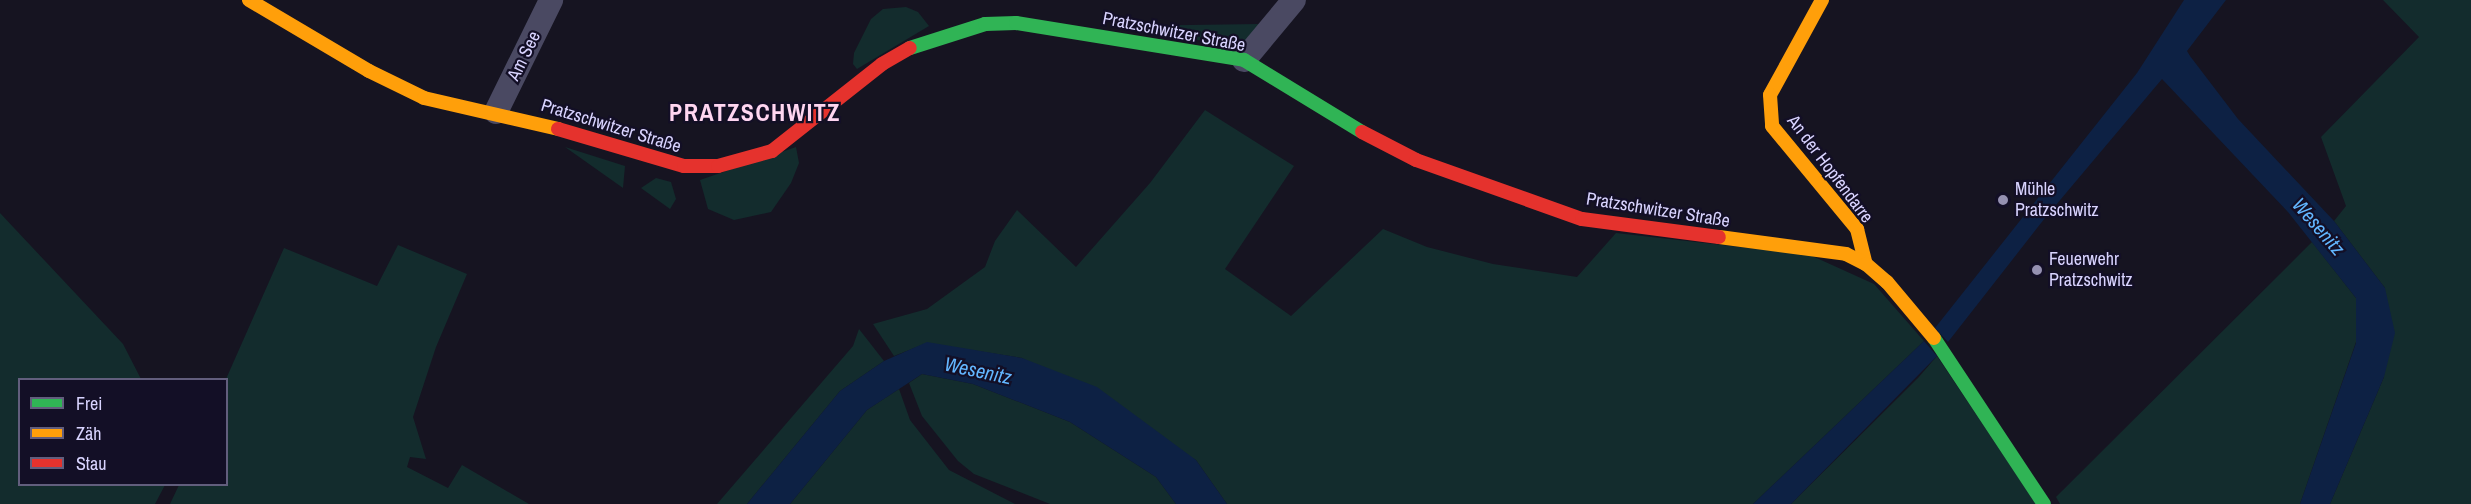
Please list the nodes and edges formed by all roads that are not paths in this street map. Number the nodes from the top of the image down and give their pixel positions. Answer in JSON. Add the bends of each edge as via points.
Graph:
{"nodes":[{"id":1,"x":249,"y":0,"type":"edge"},
{"id":2,"x":551,"y":0,"type":"edge"},
{"id":3,"x":1294,"y":0,"type":"edge"},
{"id":4,"x":1822,"y":0,"type":"edge"},
{"id":5,"x":1244,"y":60,"type":"junction"},
{"id":6,"x":496,"y":112,"type":"junction"},
{"id":7,"x":1866,"y":264,"type":"junction"},
{"id":8,"x":2044,"y":504,"type":"edge"}],
"edges":[{"from":1,"to":6,"type":"street","name":"Pratzschwitzer Straße","via":[[399,87],[447,104]]},
{"from":2,"to":6,"type":"street","name":"Am See"},
{"from":3,"to":5,"type":"street"},
{"from":4,"to":7,"type":"street","name":"An der Hopfendarre","via":[[1770,94],[1772,126],[1857,229]]},
{"from":5,"to":6,"type":"street","name":"Pratzschwitzer Straße","via":[[1016,23],[985,24],[914,45],[882,64],[772,151],[718,166],[662,162]]},
{"from":5,"to":7,"type":"street","name":"Pratzschwitzer Straße","via":[[1374,140],[1416,160],[1582,219],[1846,254]]},
{"from":7,"to":8,"type":"street","name":"Pratzschwitzer Straße","via":[[1887,282],[1946,352]]}]}
